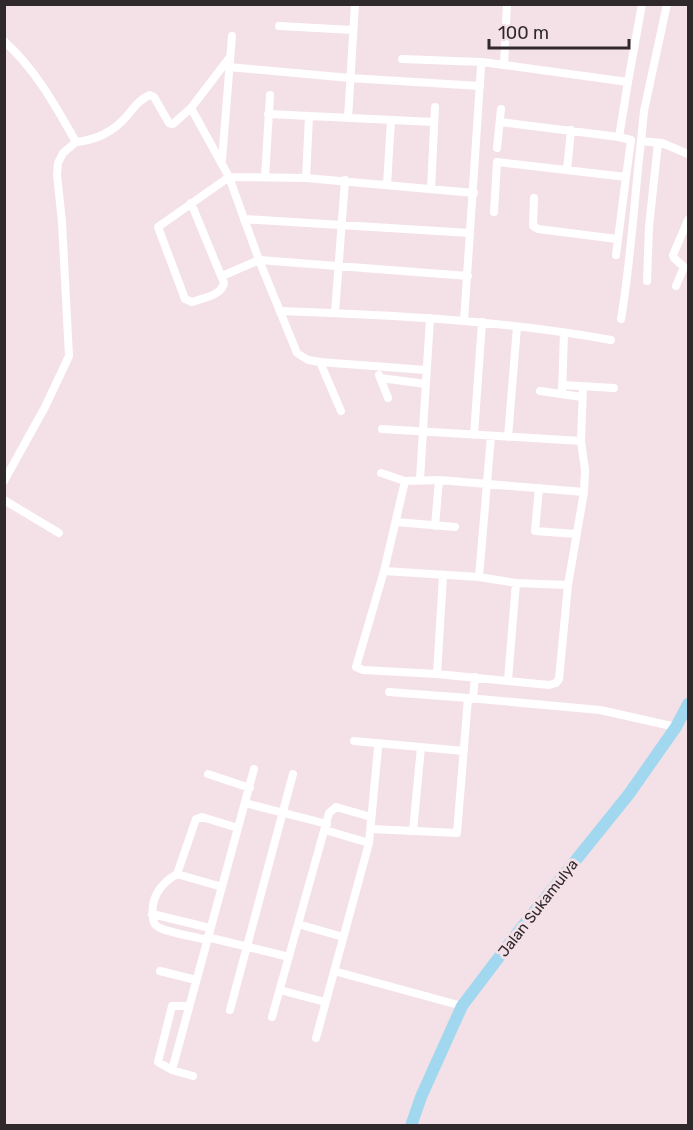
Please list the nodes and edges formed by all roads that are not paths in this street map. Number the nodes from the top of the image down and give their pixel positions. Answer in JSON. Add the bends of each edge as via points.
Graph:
{"nodes":[{"id":1,"x":355,"y":4,"type":"edge"},
{"id":2,"x":507,"y":4,"type":"edge"},
{"id":3,"x":642,"y":4,"type":"edge"},
{"id":4,"x":667,"y":4,"type":"edge"},
{"id":5,"x":279,"y":26,"type":"dead end"},
{"id":6,"x":353,"y":30,"type":"junction"},
{"id":7,"x":232,"y":36,"type":"dead end"},
{"id":8,"x":4,"y":41,"type":"edge"},
{"id":9,"x":230,"y":57,"type":"junction"},
{"id":10,"x":402,"y":59,"type":"dead end"},
{"id":11,"x":504,"y":65,"type":"junction"},
{"id":12,"x":228,"y":68,"type":"junction"},
{"id":13,"x":482,"y":68,"type":"dead end"},
{"id":14,"x":351,"y":78,"type":"junction"},
{"id":15,"x":628,"y":82,"type":"junction"},
{"id":16,"x":480,"y":86,"type":"junction"},
{"id":17,"x":270,"y":95,"type":"dead end"},
{"id":18,"x":435,"y":107,"type":"dead end"},
{"id":19,"x":190,"y":108,"type":"junction"},
{"id":20,"x":501,"y":109,"type":"dead end"},
{"id":21,"x":268,"y":114,"type":"junction"},
{"id":22,"x":309,"y":116,"type":"junction"},
{"id":23,"x":348,"y":117,"type":"junction"},
{"id":24,"x":391,"y":120,"type":"junction"},
{"id":25,"x":434,"y":122,"type":"junction"},
{"id":26,"x":500,"y":123,"type":"junction"},
{"id":27,"x":571,"y":130,"type":"junction"},
{"id":28,"x":619,"y":136,"type":"junction"},
{"id":29,"x":641,"y":141,"type":"junction"},
{"id":30,"x":76,"y":142,"type":"junction"},
{"id":31,"x":658,"y":143,"type":"junction"},
{"id":32,"x":497,"y":148,"type":"dead end"},
{"id":33,"x":688,"y":153,"type":"edge"},
{"id":34,"x":222,"y":161,"type":"junction"},
{"id":35,"x":567,"y":170,"type":"junction"},
{"id":36,"x":230,"y":177,"type":"junction"},
{"id":37,"x":265,"y":177,"type":"junction"},
{"id":38,"x":626,"y":177,"type":"junction"},
{"id":39,"x":306,"y":178,"type":"junction"},
{"id":40,"x":345,"y":180,"type":"junction"},
{"id":41,"x":387,"y":185,"type":"junction"},
{"id":42,"x":431,"y":189,"type":"junction"},
{"id":43,"x":474,"y":193,"type":"junction"},
{"id":44,"x":534,"y":198,"type":"dead end"},
{"id":45,"x":191,"y":203,"type":"junction"},
{"id":46,"x":494,"y":212,"type":"dead end"},
{"id":47,"x":244,"y":219,"type":"junction"},
{"id":48,"x":688,"y":220,"type":"edge"},
{"id":49,"x":341,"y":224,"type":"junction"},
{"id":50,"x":470,"y":233,"type":"junction"},
{"id":51,"x":617,"y":239,"type":"junction"},
{"id":52,"x":616,"y":255,"type":"dead end"},
{"id":53,"x":259,"y":260,"type":"junction"},
{"id":54,"x":338,"y":266,"type":"junction"},
{"id":55,"x":222,"y":276,"type":"junction"},
{"id":56,"x":468,"y":276,"type":"junction"},
{"id":57,"x":647,"y":281,"type":"dead end"},
{"id":58,"x":676,"y":286,"type":"dead end"},
{"id":59,"x":280,"y":310,"type":"junction"},
{"id":60,"x":335,"y":313,"type":"junction"},
{"id":61,"x":430,"y":318,"type":"junction"},
{"id":62,"x":621,"y":319,"type":"dead end"},
{"id":63,"x":464,"y":321,"type":"junction"},
{"id":64,"x":483,"y":322,"type":"junction"},
{"id":65,"x":517,"y":327,"type":"junction"},
{"id":66,"x":564,"y":333,"type":"junction"},
{"id":67,"x":611,"y":340,"type":"dead end"},
{"id":68,"x":320,"y":362,"type":"junction"},
{"id":69,"x":374,"y":366,"type":"junction"},
{"id":70,"x":426,"y":370,"type":"junction"},
{"id":71,"x":380,"y":378,"type":"junction"},
{"id":72,"x":426,"y":384,"type":"junction"},
{"id":73,"x":583,"y":387,"type":"junction"},
{"id":74,"x":614,"y":388,"type":"dead end"},
{"id":75,"x":562,"y":389,"type":"junction"},
{"id":76,"x":540,"y":391,"type":"dead end"},
{"id":77,"x":582,"y":397,"type":"junction"},
{"id":78,"x":388,"y":398,"type":"dead end"},
{"id":79,"x":341,"y":411,"type":"dead end"},
{"id":80,"x":382,"y":429,"type":"dead end"},
{"id":81,"x":423,"y":431,"type":"junction"},
{"id":82,"x":474,"y":435,"type":"junction"},
{"id":83,"x":490,"y":436,"type":"junction"},
{"id":84,"x":508,"y":436,"type":"junction"},
{"id":85,"x":581,"y":441,"type":"junction"},
{"id":86,"x":381,"y":473,"type":"dead end"},
{"id":87,"x":420,"y":479,"type":"junction"},
{"id":88,"x":439,"y":480,"type":"junction"},
{"id":89,"x":4,"y":481,"type":"edge"},
{"id":90,"x":405,"y":481,"type":"junction"},
{"id":91,"x":486,"y":484,"type":"junction"},
{"id":92,"x":540,"y":488,"type":"junction"},
{"id":93,"x":584,"y":492,"type":"junction"},
{"id":94,"x":4,"y":500,"type":"edge"},
{"id":95,"x":396,"y":522,"type":"junction"},
{"id":96,"x":435,"y":526,"type":"junction"},
{"id":97,"x":454,"y":528,"type":"dead end"},
{"id":98,"x":59,"y":533,"type":"dead end"},
{"id":99,"x":576,"y":534,"type":"junction"},
{"id":100,"x":384,"y":572,"type":"junction"},
{"id":101,"x":443,"y":576,"type":"junction"},
{"id":102,"x":479,"y":577,"type":"junction"},
{"id":103,"x":516,"y":583,"type":"junction"},
{"id":104,"x":568,"y":585,"type":"junction"},
{"id":105,"x":437,"y":674,"type":"junction"},
{"id":106,"x":475,"y":677,"type":"junction"},
{"id":107,"x":508,"y":680,"type":"junction"},
{"id":108,"x":389,"y":692,"type":"dead end"},
{"id":109,"x":470,"y":698,"type":"junction"},
{"id":110,"x":688,"y":704,"type":"edge"},
{"id":111,"x":675,"y":727,"type":"junction"},
{"id":112,"x":354,"y":741,"type":"dead end"},
{"id":113,"x":421,"y":747,"type":"junction"},
{"id":114,"x":378,"y":748,"type":"dead end"},
{"id":115,"x":464,"y":751,"type":"junction"},
{"id":116,"x":254,"y":769,"type":"dead end"},
{"id":117,"x":208,"y":774,"type":"dead end"},
{"id":118,"x":293,"y":774,"type":"dead end"},
{"id":119,"x":250,"y":788,"type":"junction"},
{"id":120,"x":245,"y":803,"type":"junction"},
{"id":121,"x":283,"y":813,"type":"junction"},
{"id":122,"x":371,"y":818,"type":"junction"},
{"id":123,"x":326,"y":827,"type":"junction"},
{"id":124,"x":238,"y":828,"type":"junction"},
{"id":125,"x":371,"y":829,"type":"junction"},
{"id":126,"x":413,"y":831,"type":"junction"},
{"id":127,"x":369,"y":843,"type":"junction"},
{"id":128,"x":177,"y":874,"type":"junction"},
{"id":129,"x":222,"y":887,"type":"junction"},
{"id":130,"x":152,"y":914,"type":"junction"},
{"id":131,"x":298,"y":924,"type":"junction"},
{"id":132,"x":210,"y":928,"type":"junction"},
{"id":133,"x":343,"y":937,"type":"junction"},
{"id":134,"x":207,"y":939,"type":"junction"},
{"id":135,"x":246,"y":947,"type":"junction"},
{"id":136,"x":289,"y":957,"type":"junction"},
{"id":137,"x":160,"y":971,"type":"dead end"},
{"id":138,"x":334,"y":971,"type":"junction"},
{"id":139,"x":196,"y":980,"type":"junction"},
{"id":140,"x":280,"y":990,"type":"junction"},
{"id":141,"x":326,"y":1002,"type":"junction"},
{"id":142,"x":189,"y":1006,"type":"junction"},
{"id":143,"x":462,"y":1006,"type":"junction"},
{"id":144,"x":230,"y":1010,"type":"dead end"},
{"id":145,"x":272,"y":1017,"type":"dead end"},
{"id":146,"x":316,"y":1038,"type":"dead end"},
{"id":147,"x":172,"y":1070,"type":"junction"},
{"id":148,"x":193,"y":1076,"type":"dead end"},
{"id":149,"x":411,"y":1125,"type":"edge"}],
"edges":[{"from":1,"to":6,"type":"street"},
{"from":2,"to":11,"type":"street"},
{"from":3,"to":15,"type":"street"},
{"from":4,"to":29,"type":"street"},
{"from":5,"to":6,"type":"street"},
{"from":6,"to":14,"type":"street"},
{"from":7,"to":9,"type":"street"},
{"from":8,"to":30,"type":"street","via":[[24,58],[44,85]]},
{"from":9,"to":12,"type":"street"},
{"from":9,"to":19,"type":"street"},
{"from":10,"to":11,"type":"street"},
{"from":11,"to":15,"type":"street"},
{"from":12,"to":14,"type":"street"},
{"from":12,"to":34,"type":"street"},
{"from":13,"to":16,"type":"street"},
{"from":14,"to":16,"type":"street"},
{"from":14,"to":23,"type":"street"},
{"from":15,"to":28,"type":"street"},
{"from":16,"to":43,"type":"street"},
{"from":17,"to":21,"type":"street"},
{"from":18,"to":25,"type":"street"},
{"from":19,"to":30,"type":"street","via":[[170,124],[150,95],[105,135]]},
{"from":19,"to":34,"type":"street"},
{"from":20,"to":26,"type":"street"},
{"from":21,"to":22,"type":"street"},
{"from":21,"to":37,"type":"street"},
{"from":22,"to":23,"type":"street"},
{"from":22,"to":39,"type":"street"},
{"from":23,"to":24,"type":"street"},
{"from":24,"to":25,"type":"street"},
{"from":24,"to":41,"type":"street"},
{"from":25,"to":42,"type":"street"},
{"from":26,"to":27,"type":"street"},
{"from":26,"to":32,"type":"street"},
{"from":27,"to":28,"type":"street"},
{"from":27,"to":35,"type":"street"},
{"from":28,"to":38,"type":"street","via":[[631,140]]},
{"from":29,"to":31,"type":"street"},
{"from":29,"to":62,"type":"street"},
{"from":30,"to":89,"type":"street","via":[[63,153],[57,174],[69,356]]},
{"from":31,"to":33,"type":"street"},
{"from":31,"to":57,"type":"street","via":[[649,218]]},
{"from":34,"to":36,"type":"street"},
{"from":35,"to":38,"type":"street"},
{"from":35,"to":46,"type":"street","via":[[497,162]]},
{"from":36,"to":37,"type":"street"},
{"from":36,"to":45,"type":"street"},
{"from":36,"to":47,"type":"street"},
{"from":37,"to":39,"type":"street"},
{"from":38,"to":51,"type":"street"},
{"from":39,"to":40,"type":"street"},
{"from":40,"to":41,"type":"street"},
{"from":40,"to":49,"type":"street"},
{"from":41,"to":42,"type":"street"},
{"from":42,"to":43,"type":"street"},
{"from":43,"to":50,"type":"street"},
{"from":44,"to":51,"type":"street","via":[[533,226],[538,229]]},
{"from":45,"to":55,"type":"street"},
{"from":45,"to":55,"type":"street","via":[[158,226],[185,299],[192,302],[219,292],[224,286]]},
{"from":47,"to":49,"type":"street"},
{"from":47,"to":53,"type":"street"},
{"from":48,"to":58,"type":"street","via":[[673,255],[684,267]]},
{"from":49,"to":50,"type":"street"},
{"from":49,"to":54,"type":"street"},
{"from":50,"to":56,"type":"street"},
{"from":51,"to":52,"type":"street"},
{"from":53,"to":54,"type":"street"},
{"from":53,"to":55,"type":"street"},
{"from":53,"to":59,"type":"street"},
{"from":54,"to":56,"type":"street"},
{"from":54,"to":60,"type":"street"},
{"from":56,"to":63,"type":"street"},
{"from":59,"to":60,"type":"street"},
{"from":59,"to":68,"type":"street","via":[[297,353]]},
{"from":60,"to":61,"type":"street"},
{"from":61,"to":63,"type":"street"},
{"from":61,"to":70,"type":"street"},
{"from":63,"to":64,"type":"street"},
{"from":64,"to":65,"type":"street"},
{"from":64,"to":82,"type":"street"},
{"from":65,"to":66,"type":"street"},
{"from":65,"to":84,"type":"street"},
{"from":66,"to":67,"type":"street"},
{"from":66,"to":75,"type":"street"},
{"from":68,"to":69,"type":"street"},
{"from":68,"to":79,"type":"street"},
{"from":69,"to":70,"type":"street"},
{"from":69,"to":71,"type":"street"},
{"from":70,"to":72,"type":"street"},
{"from":71,"to":72,"type":"street"},
{"from":71,"to":78,"type":"street"},
{"from":72,"to":81,"type":"street"},
{"from":73,"to":74,"type":"street"},
{"from":73,"to":75,"type":"street"},
{"from":73,"to":77,"type":"street"},
{"from":75,"to":76,"type":"street"},
{"from":75,"to":77,"type":"street"},
{"from":77,"to":85,"type":"street"},
{"from":80,"to":81,"type":"street"},
{"from":81,"to":82,"type":"street"},
{"from":81,"to":87,"type":"street"},
{"from":82,"to":83,"type":"street"},
{"from":83,"to":84,"type":"street"},
{"from":83,"to":91,"type":"street"},
{"from":84,"to":85,"type":"street"},
{"from":85,"to":93,"type":"street"},
{"from":86,"to":90,"type":"street"},
{"from":87,"to":88,"type":"street"},
{"from":87,"to":90,"type":"street"},
{"from":88,"to":91,"type":"street"},
{"from":88,"to":96,"type":"street"},
{"from":90,"to":95,"type":"street"},
{"from":91,"to":92,"type":"street"},
{"from":91,"to":102,"type":"street"},
{"from":92,"to":93,"type":"street"},
{"from":92,"to":99,"type":"street","via":[[535,531]]},
{"from":93,"to":99,"type":"street"},
{"from":94,"to":98,"type":"street"},
{"from":95,"to":96,"type":"street"},
{"from":95,"to":100,"type":"street"},
{"from":96,"to":97,"type":"street"},
{"from":99,"to":104,"type":"street"},
{"from":100,"to":101,"type":"street"},
{"from":100,"to":105,"type":"street","via":[[357,667]]},
{"from":101,"to":102,"type":"street"},
{"from":101,"to":105,"type":"street"},
{"from":102,"to":103,"type":"street"},
{"from":103,"to":104,"type":"street"},
{"from":103,"to":107,"type":"street"},
{"from":104,"to":107,"type":"street","via":[[559,679],[549,685]]},
{"from":105,"to":106,"type":"street"},
{"from":106,"to":107,"type":"street"},
{"from":106,"to":109,"type":"street"},
{"from":108,"to":109,"type":"street"},
{"from":109,"to":111,"type":"street","via":[[600,710]]},
{"from":109,"to":115,"type":"street"},
{"from":110,"to":111,"type":"main road","name":"Jalan Sukamulya"},
{"from":111,"to":143,"type":"main road","name":"Jalan Sukamulya","via":[[629,794]]},
{"from":112,"to":113,"type":"street"},
{"from":113,"to":115,"type":"street"},
{"from":113,"to":126,"type":"street"},
{"from":114,"to":122,"type":"street"},
{"from":115,"to":126,"type":"street","via":[[458,833]]},
{"from":116,"to":119,"type":"street"},
{"from":117,"to":119,"type":"street"},
{"from":118,"to":121,"type":"street"},
{"from":119,"to":120,"type":"street"},
{"from":120,"to":121,"type":"street"},
{"from":120,"to":124,"type":"street"},
{"from":121,"to":123,"type":"street"},
{"from":121,"to":135,"type":"street"},
{"from":122,"to":123,"type":"street","via":[[336,807],[329,813]]},
{"from":122,"to":125,"type":"street"},
{"from":123,"to":127,"type":"street"},
{"from":123,"to":131,"type":"street"},
{"from":124,"to":128,"type":"street","via":[[202,817],[196,819]]},
{"from":124,"to":129,"type":"street"},
{"from":125,"to":126,"type":"street"},
{"from":125,"to":127,"type":"street"},
{"from":127,"to":133,"type":"street"},
{"from":128,"to":129,"type":"street"},
{"from":128,"to":130,"type":"street","via":[[156,894]]},
{"from":129,"to":132,"type":"street"},
{"from":130,"to":132,"type":"street"},
{"from":130,"to":134,"type":"street","via":[[160,928]]},
{"from":131,"to":133,"type":"street"},
{"from":131,"to":136,"type":"street"},
{"from":132,"to":134,"type":"street"},
{"from":133,"to":138,"type":"street"},
{"from":134,"to":135,"type":"street"},
{"from":134,"to":139,"type":"street"},
{"from":135,"to":136,"type":"street"},
{"from":135,"to":144,"type":"street"},
{"from":136,"to":140,"type":"street"},
{"from":137,"to":139,"type":"street"},
{"from":138,"to":141,"type":"street"},
{"from":138,"to":143,"type":"street"},
{"from":139,"to":142,"type":"street"},
{"from":140,"to":141,"type":"street"},
{"from":140,"to":145,"type":"street"},
{"from":141,"to":146,"type":"street"},
{"from":142,"to":147,"type":"street"},
{"from":142,"to":147,"type":"street","via":[[172,1006],[158,1058],[160,1064]]},
{"from":143,"to":149,"type":"main road","name":"Jalan Sukamulya"},
{"from":147,"to":148,"type":"street"}]}
